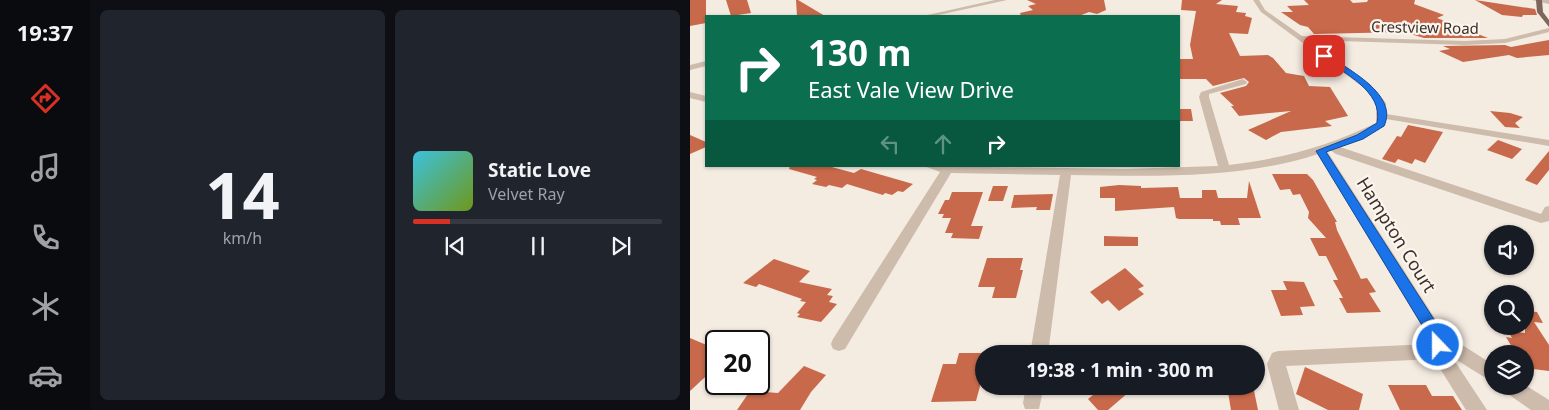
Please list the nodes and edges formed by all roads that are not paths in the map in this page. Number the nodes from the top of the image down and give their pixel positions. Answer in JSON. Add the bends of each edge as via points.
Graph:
{"nodes":[{"id":1,"x":1004,"y":0,"type":"edge"},
{"id":2,"x":1256,"y":0,"type":"edge"},
{"id":3,"x":1538,"y":0,"type":"edge"},
{"id":4,"x":1549,"y":2,"type":"edge"},
{"id":5,"x":931,"y":15,"type":"edge"},
{"id":6,"x":1549,"y":26,"type":"edge"},
{"id":7,"x":1549,"y":30,"type":"edge"},
{"id":8,"x":1298,"y":38,"type":"junction"},
{"id":9,"x":705,"y":63,"type":"edge"},
{"id":10,"x":690,"y":68,"type":"edge"},
{"id":11,"x":1243,"y":82,"type":"dead end"},
{"id":12,"x":1383,"y":116,"type":"junction"},
{"id":13,"x":1549,"y":143,"type":"edge"},
{"id":14,"x":1326,"y":149,"type":"junction"},
{"id":15,"x":938,"y":167,"type":"edge"},
{"id":16,"x":948,"y":168,"type":"junction"},
{"id":17,"x":998,"y":168,"type":"edge"},
{"id":18,"x":1113,"y":169,"type":"edge"},
{"id":19,"x":1225,"y":170,"type":"junction"},
{"id":20,"x":1066,"y":171,"type":"junction"},
{"id":21,"x":1549,"y":210,"type":"edge"},
{"id":22,"x":839,"y":344,"type":"dead end"},
{"id":23,"x":1041,"y":345,"type":"edge"},
{"id":24,"x":1439,"y":345,"type":"junction"},
{"id":25,"x":1484,"y":370,"type":"edge"},
{"id":26,"x":1524,"y":395,"type":"edge"},
{"id":27,"x":1289,"y":410,"type":"edge"},
{"id":28,"x":1477,"y":410,"type":"edge"},
{"id":29,"x":1547,"y":410,"type":"edge"}],
"edges":[{"from":1,"to":5,"type":"street"},
{"from":2,"to":8,"type":"street","via":[[1263,12]]},
{"from":3,"to":4,"type":"street"},
{"from":3,"to":6,"type":"main road","via":[[1540,12]]},
{"from":7,"to":8,"type":"street","name":"Crestview Road","via":[[1505,40],[1465,44]]},
{"from":8,"to":12,"type":"street","via":[[1367,86],[1381,103]]},
{"from":9,"to":10,"type":"street"},
{"from":11,"to":19,"type":"street","via":[[1205,92]]},
{"from":12,"to":13,"type":"street"},
{"from":12,"to":14,"type":"street","via":[[1381,124],[1360,137]]},
{"from":14,"to":19,"type":"street"},
{"from":14,"to":21,"type":"street","via":[[1542,219],[1546,218]]},
{"from":14,"to":24,"type":"street","name":"Hampton Court"},
{"from":15,"to":16,"type":"street"},
{"from":16,"to":17,"type":"street"},
{"from":16,"to":22,"type":"street"},
{"from":17,"to":20,"type":"street"},
{"from":18,"to":19,"type":"street"},
{"from":18,"to":20,"type":"street"},
{"from":20,"to":23,"type":"street"},
{"from":24,"to":25,"type":"street"},
{"from":24,"to":27,"type":"street","via":[[1278,358],[1276,364]]},
{"from":24,"to":28,"type":"street","name":"Hampton Court"},
{"from":26,"to":29,"type":"street"}]}
